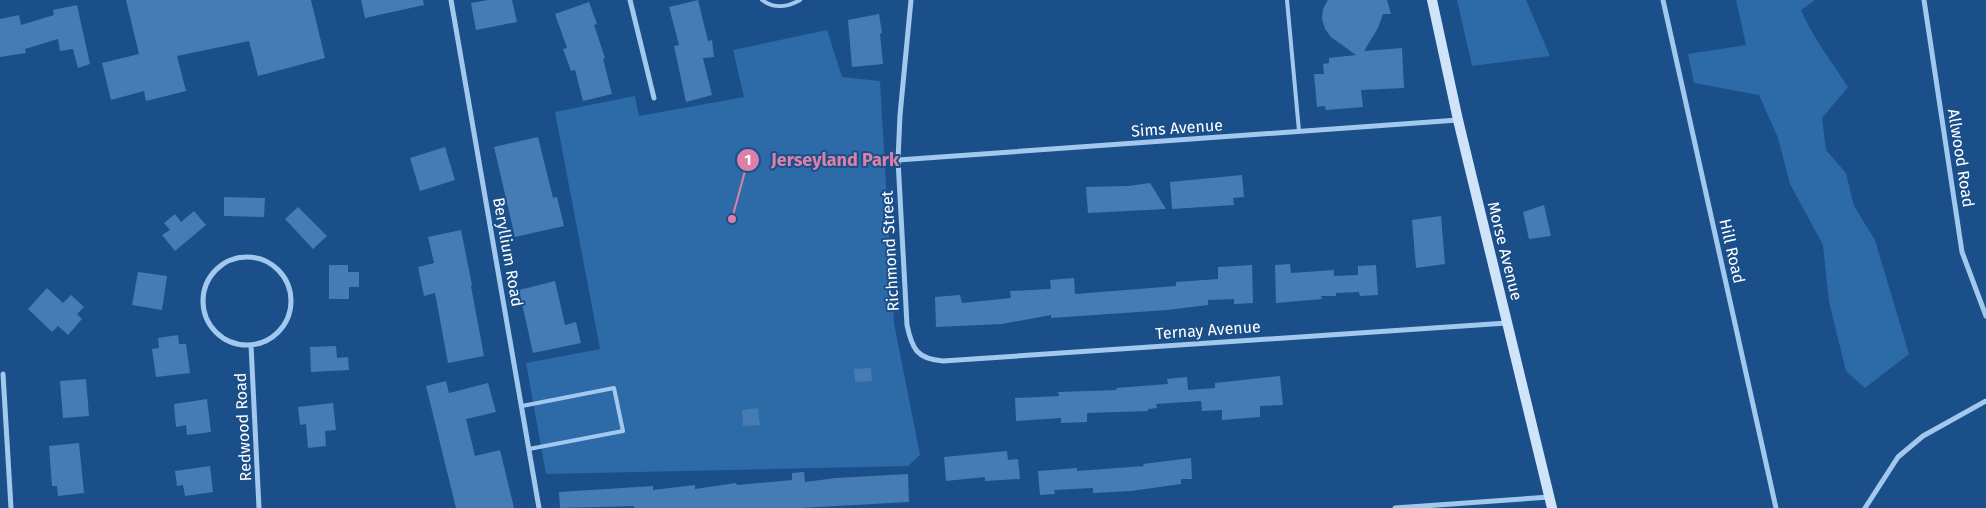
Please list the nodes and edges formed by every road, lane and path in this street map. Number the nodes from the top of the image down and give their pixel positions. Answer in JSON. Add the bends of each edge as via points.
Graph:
{"nodes":[{"id":1,"x":451,"y":0,"type":"edge"},
{"id":2,"x":630,"y":0,"type":"edge"},
{"id":3,"x":762,"y":0,"type":"edge"},
{"id":4,"x":800,"y":0,"type":"edge"},
{"id":5,"x":911,"y":0,"type":"edge"},
{"id":6,"x":1287,"y":0,"type":"edge"},
{"id":7,"x":1432,"y":0,"type":"edge"},
{"id":8,"x":1663,"y":0,"type":"edge"},
{"id":9,"x":1924,"y":0,"type":"edge"},
{"id":10,"x":654,"y":98,"type":"dead end"},
{"id":11,"x":1458,"y":120,"type":"junction"},
{"id":12,"x":1299,"y":131,"type":"junction"},
{"id":13,"x":898,"y":160,"type":"junction"},
{"id":14,"x":1986,"y":316,"type":"edge"},
{"id":15,"x":1507,"y":323,"type":"junction"},
{"id":16,"x":252,"y":345,"type":"junction"},
{"id":17,"x":915,"y":349,"type":"joint"},
{"id":18,"x":3,"y":374,"type":"dead end"},
{"id":19,"x":1986,"y":400,"type":"edge"},
{"id":20,"x":522,"y":406,"type":"junction"},
{"id":21,"x":529,"y":449,"type":"junction"},
{"id":22,"x":1550,"y":497,"type":"junction"},
{"id":23,"x":11,"y":508,"type":"edge"},
{"id":24,"x":259,"y":508,"type":"edge"},
{"id":25,"x":539,"y":508,"type":"edge"},
{"id":26,"x":1395,"y":508,"type":"edge"},
{"id":27,"x":1552,"y":508,"type":"edge"},
{"id":28,"x":1776,"y":508,"type":"edge"},
{"id":29,"x":1864,"y":508,"type":"edge"}],
"edges":[{"from":1,"to":20,"type":"street","name":"Beryllium Road"},
{"from":2,"to":10,"type":"street"},
{"from":3,"to":4,"type":"lane","via":[[782,7]]},
{"from":5,"to":13,"type":"street","name":"Richmond Street"},
{"from":6,"to":12,"type":"lane"},
{"from":7,"to":11,"type":"street","name":"Morse Avenue"},
{"from":8,"to":28,"type":"street","name":"Hill Road"},
{"from":9,"to":14,"type":"street","name":"Allwood Road","via":[[1962,252]]},
{"from":11,"to":12,"type":"street","name":"Sims Avenue"},
{"from":11,"to":15,"type":"street","name":"Morse Avenue"},
{"from":12,"to":13,"type":"street","name":"Sims Avenue"},
{"from":13,"to":17,"type":"street","name":"Richmond Street","via":[[907,325]]},
{"from":15,"to":17,"type":"street","name":"Ternay Avenue","via":[[943,360],[931,360]]},
{"from":15,"to":22,"type":"street","name":"Morse Avenue"},
{"from":16,"to":16,"type":"street","via":[[265,342],[283,327],[289,315],[290,292],[280,272],[269,263],[242,257],[229,261],[211,275],[205,288],[204,310],[217,334],[229,342]]},
{"from":16,"to":24,"type":"street","name":"Redwood Road"},
{"from":18,"to":23,"type":"street"},
{"from":19,"to":29,"type":"street","via":[[1924,436],[1898,457]]},
{"from":20,"to":21,"type":"street","name":"Beryllium Road"},
{"from":20,"to":21,"type":"lane","via":[[614,388],[623,431]]},
{"from":21,"to":25,"type":"street","name":"Beryllium Road"},
{"from":22,"to":26,"type":"street"},
{"from":22,"to":27,"type":"street","name":"Morse Avenue"}]}
